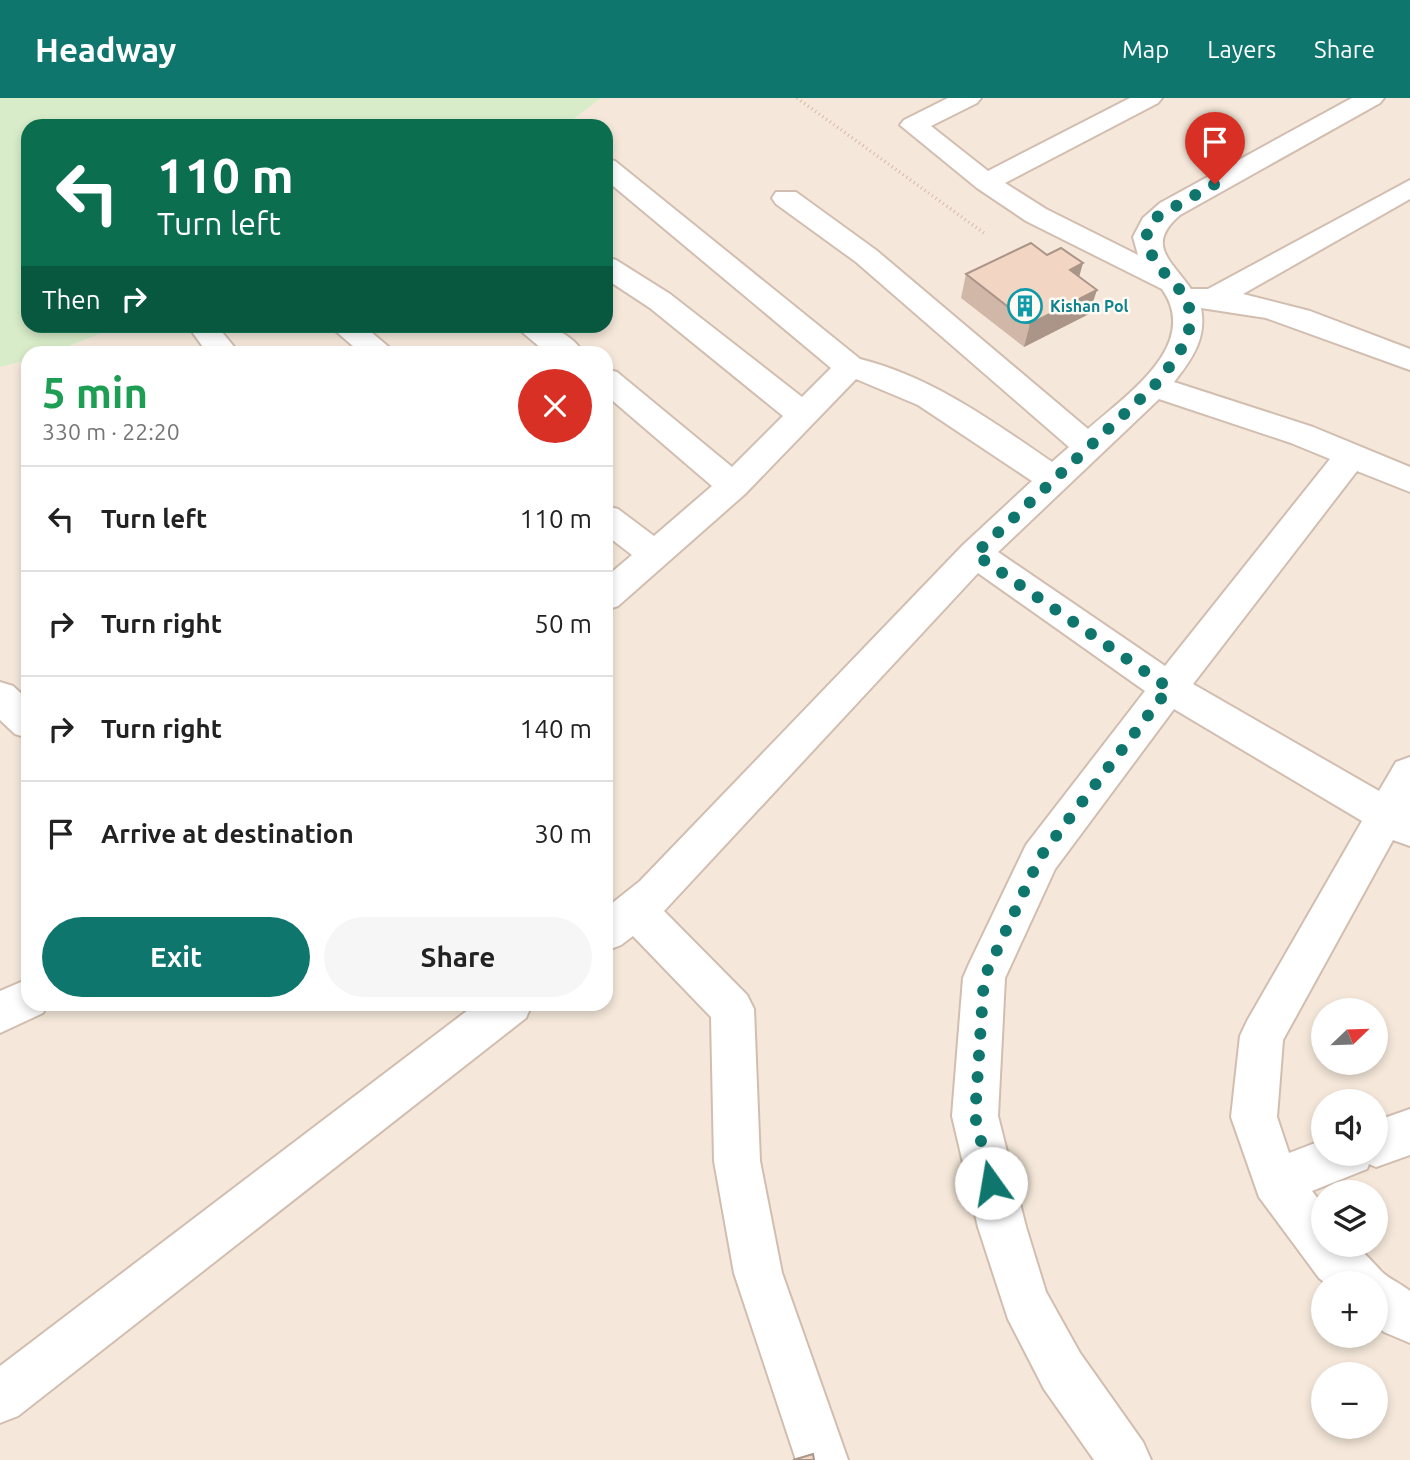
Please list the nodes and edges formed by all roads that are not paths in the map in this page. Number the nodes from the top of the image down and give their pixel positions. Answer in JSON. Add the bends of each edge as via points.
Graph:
{"nodes":[{"id":1,"x":968,"y":98,"type":"edge"},
{"id":2,"x":1149,"y":98,"type":"edge"},
{"id":3,"x":1371,"y":98,"type":"edge"},
{"id":4,"x":613,"y":173,"type":"edge"},
{"id":5,"x":986,"y":182,"type":"junction"},
{"id":6,"x":1410,"y":188,"type":"edge"},
{"id":7,"x":786,"y":198,"type":"dead end"},
{"id":8,"x":613,"y":271,"type":"edge"},
{"id":9,"x":1192,"y":293,"type":"junction"},
{"id":10,"x":354,"y":333,"type":"edge"},
{"id":11,"x":540,"y":333,"type":"edge"},
{"id":12,"x":371,"y":346,"type":"edge"},
{"id":13,"x":558,"y":346,"type":"edge"},
{"id":14,"x":1410,"y":360,"type":"edge"},
{"id":15,"x":850,"y":367,"type":"junction"},
{"id":16,"x":613,"y":385,"type":"edge"},
{"id":17,"x":1154,"y":386,"type":"junction"},
{"id":18,"x":802,"y":414,"type":"junction"},
{"id":19,"x":1089,"y":447,"type":"junction"},
{"id":20,"x":1351,"y":456,"type":"junction"},
{"id":21,"x":1054,"y":479,"type":"junction"},
{"id":22,"x":1410,"y":480,"type":"edge"},
{"id":23,"x":733,"y":486,"type":"junction"},
{"id":24,"x":613,"y":523,"type":"edge"},
{"id":25,"x":975,"y":554,"type":"junction"},
{"id":26,"x":656,"y":555,"type":"junction"},
{"id":27,"x":613,"y":591,"type":"edge"},
{"id":28,"x":1169,"y":688,"type":"junction"},
{"id":29,"x":0,"y":697,"type":"edge"},
{"id":30,"x":21,"y":716,"type":"edge"},
{"id":31,"x":1410,"y":774,"type":"edge"},
{"id":32,"x":1398,"y":823,"type":"edge"},
{"id":33,"x":620,"y":921,"type":"edge"},
{"id":34,"x":21,"y":1002,"type":"edge"},
{"id":35,"x":501,"y":1011,"type":"edge"},
{"id":36,"x":0,"y":1013,"type":"edge"},
{"id":37,"x":1410,"y":1132,"type":"edge"},
{"id":38,"x":1388,"y":1140,"type":"edge"},
{"id":39,"x":1315,"y":1166,"type":"edge"},
{"id":40,"x":1275,"y":1181,"type":"junction"},
{"id":41,"x":1348,"y":1271,"type":"edge"},
{"id":42,"x":1388,"y":1304,"type":"edge"},
{"id":43,"x":1410,"y":1318,"type":"edge"},
{"id":44,"x":0,"y":1398,"type":"edge"},
{"id":45,"x":822,"y":1460,"type":"edge"},
{"id":46,"x":1125,"y":1460,"type":"edge"}],
"edges":[{"from":1,"to":5,"type":"street","via":[[913,125]]},
{"from":2,"to":5,"type":"street"},
{"from":3,"to":9,"type":"street","via":[[1151,223],[1146,240],[1150,253]]},
{"from":4,"to":15,"type":"street"},
{"from":5,"to":9,"type":"street","via":[[1036,215]]},
{"from":6,"to":9,"type":"street"},
{"from":7,"to":19,"type":"street","via":[[866,256]]},
{"from":8,"to":18,"type":"street","via":[[660,301]]},
{"from":9,"to":14,"type":"street","via":[[1252,302]]},
{"from":9,"to":17,"type":"street","via":[[1186,339]]},
{"from":10,"to":12,"type":"street"},
{"from":11,"to":13,"type":"street"},
{"from":15,"to":18,"type":"street"},
{"from":15,"to":21,"type":"street","via":[[908,388],[984,431]]},
{"from":16,"to":23,"type":"street"},
{"from":17,"to":19,"type":"street"},
{"from":17,"to":20,"type":"street","via":[[1258,419]]},
{"from":18,"to":23,"type":"street"},
{"from":19,"to":21,"type":"street"},
{"from":20,"to":22,"type":"street"},
{"from":20,"to":28,"type":"street"},
{"from":21,"to":25,"type":"street"},
{"from":23,"to":26,"type":"street"},
{"from":24,"to":26,"type":"street"},
{"from":25,"to":28,"type":"street"},
{"from":25,"to":33,"type":"street","via":[[654,894]]},
{"from":26,"to":27,"type":"street"},
{"from":28,"to":32,"type":"street"},
{"from":28,"to":46,"type":"street","via":[[1040,857],[984,978],[975,1116],[1025,1302],[1062,1371]]},
{"from":29,"to":30,"type":"street"},
{"from":31,"to":32,"type":"street"},
{"from":32,"to":40,"type":"street","via":[[1262,1035],[1254,1117]]},
{"from":33,"to":45,"type":"street","via":[[732,1009],[737,1161],[758,1273]]},
{"from":34,"to":36,"type":"street"},
{"from":35,"to":44,"type":"street"},
{"from":37,"to":38,"type":"street"},
{"from":39,"to":40,"type":"street"},
{"from":40,"to":41,"type":"street"},
{"from":42,"to":43,"type":"street"}]}
